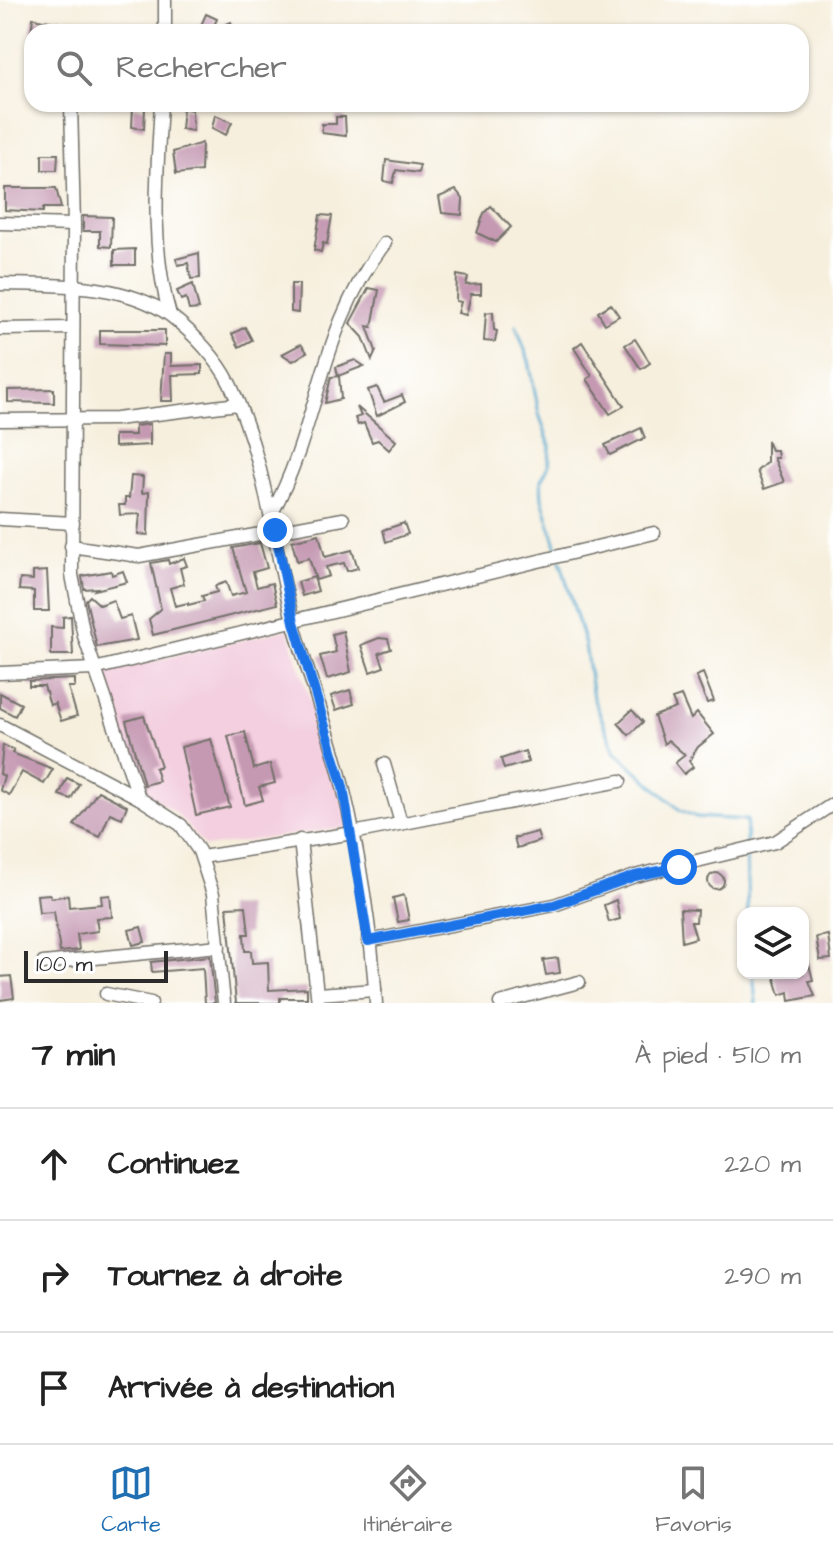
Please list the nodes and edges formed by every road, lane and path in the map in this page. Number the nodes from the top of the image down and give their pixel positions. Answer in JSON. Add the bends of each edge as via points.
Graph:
{"nodes":[{"id":1,"x":165,"y":0,"type":"edge"},
{"id":2,"x":165,"y":24,"type":"edge"},
{"id":3,"x":71,"y":112,"type":"edge"},
{"id":4,"x":161,"y":112,"type":"edge"},
{"id":5,"x":0,"y":223,"type":"edge"},
{"id":6,"x":74,"y":225,"type":"junction"},
{"id":7,"x":385,"y":243,"type":"dead end"},
{"id":8,"x":0,"y":284,"type":"edge"},
{"id":9,"x":72,"y":285,"type":"junction"},
{"id":10,"x":170,"y":315,"type":"junction"},
{"id":11,"x":72,"y":328,"type":"junction"},
{"id":12,"x":0,"y":329,"type":"edge"},
{"id":13,"x":238,"y":404,"type":"junction"},
{"id":14,"x":0,"y":420,"type":"edge"},
{"id":15,"x":73,"y":421,"type":"junction"},
{"id":16,"x":272,"y":513,"type":"junction"},
{"id":17,"x":0,"y":519,"type":"edge"},
{"id":18,"x":343,"y":519,"type":"dead end"},
{"id":19,"x":73,"y":523,"type":"junction"},
{"id":20,"x":275,"y":530,"type":"junction"},
{"id":21,"x":654,"y":533,"type":"dead end"},
{"id":22,"x":71,"y":546,"type":"junction"},
{"id":23,"x":294,"y":622,"type":"junction"},
{"id":24,"x":94,"y":669,"type":"junction"},
{"id":25,"x":0,"y":673,"type":"edge"},
{"id":26,"x":0,"y":725,"type":"edge"},
{"id":27,"x":384,"y":764,"type":"dead end"},
{"id":28,"x":620,"y":781,"type":"dead end"},
{"id":29,"x":139,"y":798,"type":"junction"},
{"id":30,"x":833,"y":804,"type":"edge"},
{"id":31,"x":401,"y":823,"type":"junction"},
{"id":32,"x":353,"y":833,"type":"junction"},
{"id":33,"x":300,"y":840,"type":"junction"},
{"id":34,"x":202,"y":857,"type":"junction"},
{"id":35,"x":368,"y":941,"type":"junction"},
{"id":36,"x":219,"y":946,"type":"junction"},
{"id":37,"x":43,"y":963,"type":"dead end"},
{"id":38,"x":579,"y":982,"type":"dead end"},
{"id":39,"x":106,"y":994,"type":"dead end"},
{"id":40,"x":375,"y":996,"type":"edge"},
{"id":41,"x":318,"y":999,"type":"edge"},
{"id":42,"x":151,"y":1003,"type":"edge"},
{"id":43,"x":224,"y":1003,"type":"edge"},
{"id":44,"x":500,"y":1003,"type":"edge"}],
"edges":[{"from":1,"to":2,"type":"street"},
{"from":3,"to":6,"type":"street"},
{"from":4,"to":10,"type":"street","via":[[156,240]]},
{"from":5,"to":6,"type":"street"},
{"from":6,"to":9,"type":"street"},
{"from":7,"to":16,"type":"street","via":[[344,306],[292,477]]},
{"from":8,"to":9,"type":"street"},
{"from":9,"to":10,"type":"street","via":[[142,301]]},
{"from":9,"to":11,"type":"street"},
{"from":10,"to":13,"type":"street","via":[[220,366]]},
{"from":11,"to":12,"type":"street"},
{"from":11,"to":15,"type":"street"},
{"from":13,"to":15,"type":"street"},
{"from":13,"to":16,"type":"street"},
{"from":14,"to":15,"type":"street"},
{"from":15,"to":19,"type":"street"},
{"from":16,"to":20,"type":"street"},
{"from":17,"to":19,"type":"street"},
{"from":18,"to":20,"type":"street"},
{"from":19,"to":22,"type":"street"},
{"from":20,"to":22,"type":"street","via":[[139,556]]},
{"from":20,"to":23,"type":"street"},
{"from":21,"to":23,"type":"street"},
{"from":22,"to":24,"type":"street","via":[[78,612]]},
{"from":23,"to":24,"type":"street"},
{"from":23,"to":32,"type":"street"},
{"from":24,"to":25,"type":"street"},
{"from":24,"to":29,"type":"street"},
{"from":26,"to":29,"type":"street"},
{"from":27,"to":31,"type":"street"},
{"from":28,"to":31,"type":"street"},
{"from":29,"to":34,"type":"street","via":[[181,825]]},
{"from":30,"to":35,"type":"street","via":[[775,842],[635,876],[554,905]]},
{"from":31,"to":32,"type":"street"},
{"from":32,"to":33,"type":"street"},
{"from":32,"to":35,"type":"street"},
{"from":33,"to":34,"type":"street"},
{"from":33,"to":41,"type":"street"},
{"from":34,"to":36,"type":"street"},
{"from":35,"to":40,"type":"street"},
{"from":36,"to":37,"type":"street"},
{"from":36,"to":43,"type":"street"},
{"from":38,"to":44,"type":"street"},
{"from":39,"to":42,"type":"street"},
{"from":40,"to":41,"type":"street"}]}
